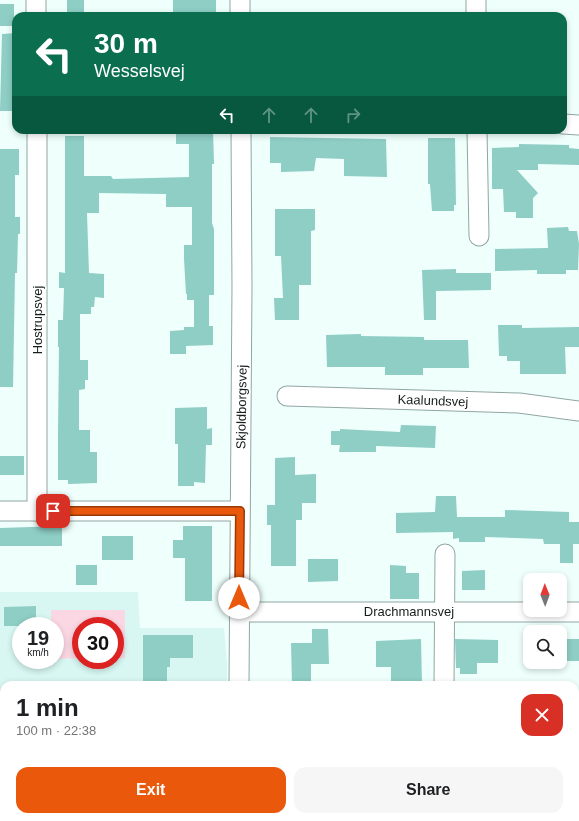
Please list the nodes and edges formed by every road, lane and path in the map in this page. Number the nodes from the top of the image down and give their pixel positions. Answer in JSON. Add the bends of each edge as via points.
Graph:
{"nodes":[{"id":1,"x":36,"y":0,"type":"edge"},
{"id":2,"x":240,"y":0,"type":"edge"},
{"id":3,"x":476,"y":0,"type":"edge"},
{"id":4,"x":36,"y":12,"type":"edge"},
{"id":5,"x":240,"y":12,"type":"edge"},
{"id":6,"x":476,"y":12,"type":"edge"},
{"id":7,"x":567,"y":124,"type":"edge"},
{"id":8,"x":579,"y":125,"type":"edge"},
{"id":9,"x":37,"y":134,"type":"edge"},
{"id":10,"x":240,"y":134,"type":"edge"},
{"id":11,"x":477,"y":134,"type":"edge"},
{"id":12,"x":478,"y":236,"type":"dead end"},
{"id":13,"x":287,"y":396,"type":"dead end"},
{"id":14,"x":579,"y":411,"type":"edge"},
{"id":15,"x":0,"y":510,"type":"edge"},
{"id":16,"x":37,"y":511,"type":"junction"},
{"id":17,"x":240,"y":511,"type":"junction"},
{"id":18,"x":445,"y":554,"type":"dead end"},
{"id":19,"x":444,"y":611,"type":"junction"},
{"id":20,"x":239,"y":612,"type":"junction"},
{"id":21,"x":579,"y":612,"type":"edge"},
{"id":22,"x":239,"y":681,"type":"edge"},
{"id":23,"x":444,"y":681,"type":"edge"}],
"edges":[{"from":1,"to":4,"type":"street"},
{"from":2,"to":5,"type":"street"},
{"from":3,"to":6,"type":"street"},
{"from":7,"to":8,"type":"street"},
{"from":9,"to":16,"type":"street","name":"Hostrupsvej"},
{"from":10,"to":17,"type":"street","name":"Skjoldborgsvej"},
{"from":11,"to":12,"type":"street"},
{"from":13,"to":14,"type":"street","name":"Kaalundsvej","via":[[519,403]]},
{"from":15,"to":16,"type":"street"},
{"from":16,"to":17,"type":"street"},
{"from":17,"to":20,"type":"street","name":"Skjoldborgsvej"},
{"from":18,"to":19,"type":"street"},
{"from":19,"to":20,"type":"street","name":"Drachmannsvej"},
{"from":19,"to":21,"type":"street","name":"Drachmannsvej"},
{"from":19,"to":23,"type":"street"},
{"from":20,"to":22,"type":"street","name":"Skjoldborgsvej"}]}
